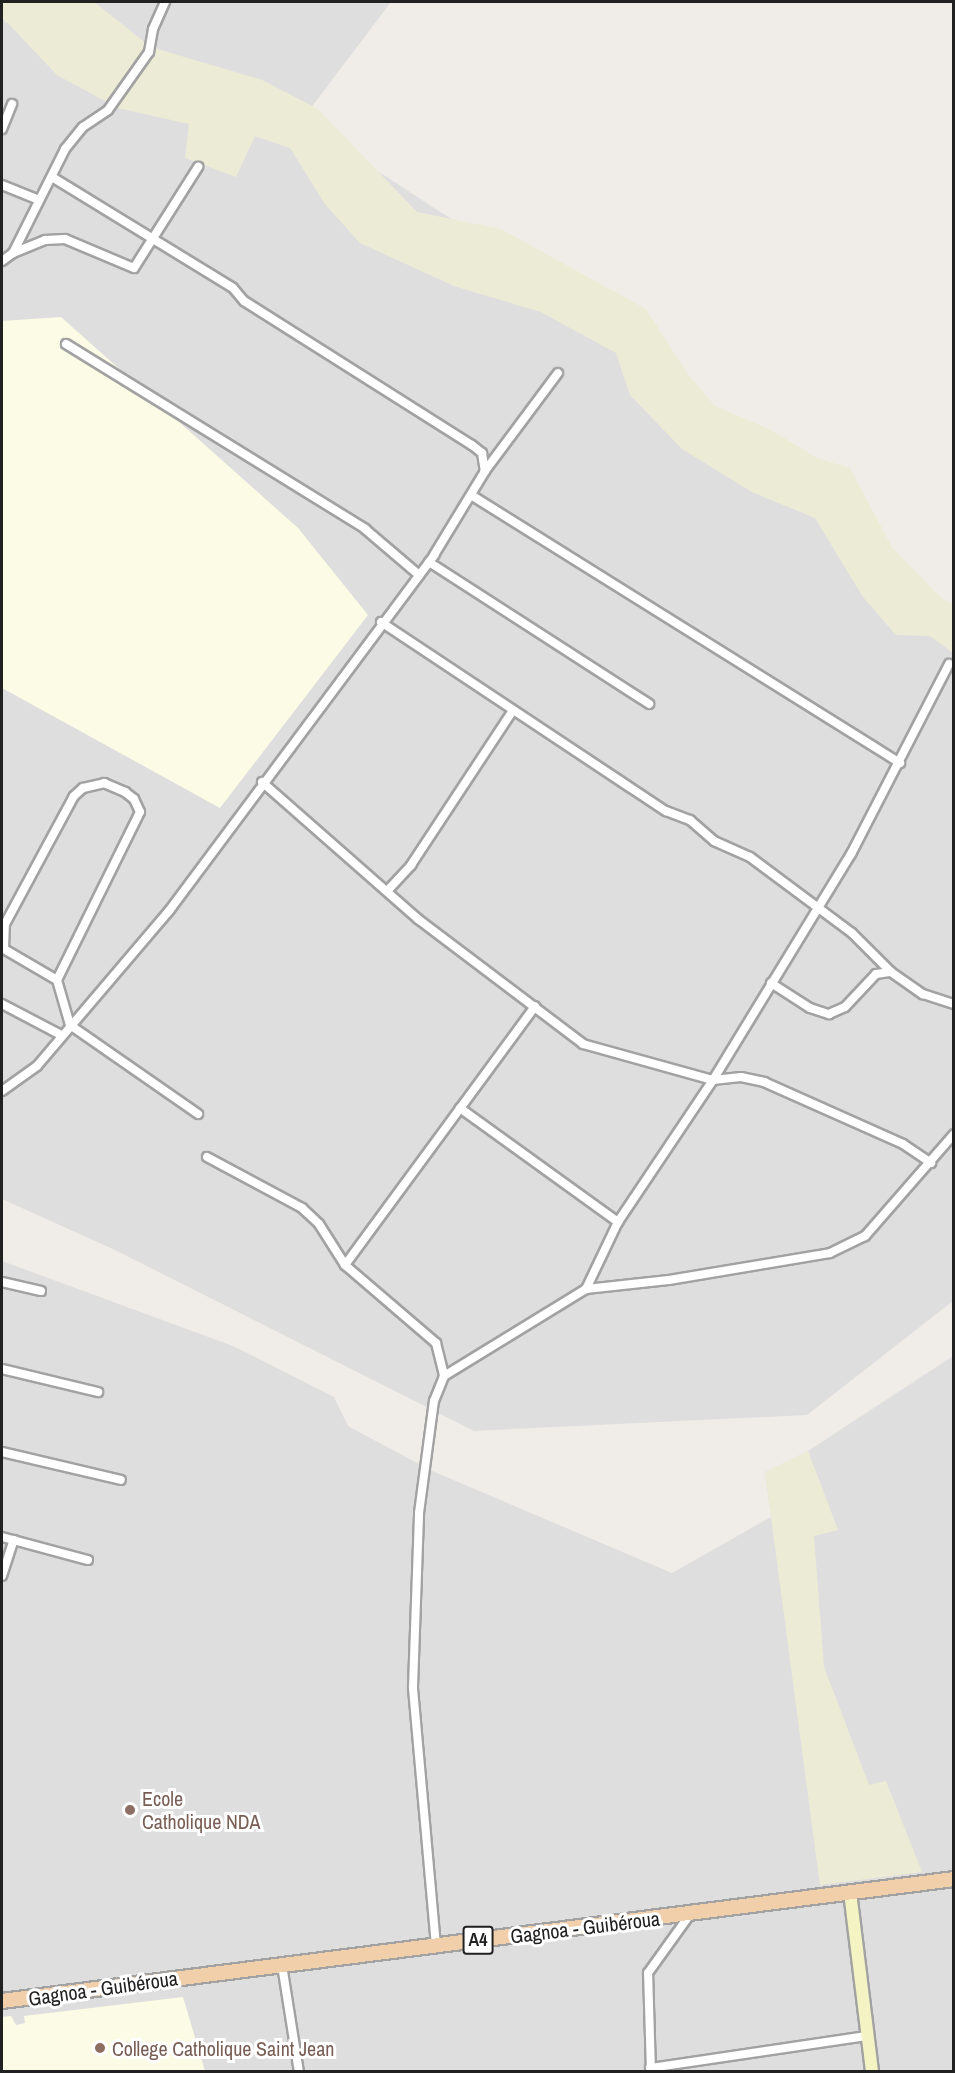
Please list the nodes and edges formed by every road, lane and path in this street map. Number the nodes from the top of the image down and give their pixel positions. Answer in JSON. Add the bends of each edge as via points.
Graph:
{"nodes":[{"id":1,"x":165,"y":2,"type":"edge"},
{"id":2,"x":12,"y":104,"type":"dead end"},
{"id":3,"x":2,"y":129,"type":"edge"},
{"id":4,"x":198,"y":166,"type":"dead end"},
{"id":5,"x":52,"y":177,"type":"junction"},
{"id":6,"x":2,"y":184,"type":"edge"},
{"id":7,"x":39,"y":200,"type":"junction"},
{"id":8,"x":153,"y":239,"type":"junction"},
{"id":9,"x":13,"y":253,"type":"junction"},
{"id":10,"x":2,"y":261,"type":"edge"},
{"id":11,"x":66,"y":344,"type":"dead end"},
{"id":12,"x":558,"y":373,"type":"dead end"},
{"id":13,"x":485,"y":471,"type":"junction"},
{"id":14,"x":471,"y":495,"type":"junction"},
{"id":15,"x":429,"y":562,"type":"junction"},
{"id":16,"x":419,"y":575,"type":"junction"},
{"id":17,"x":381,"y":622,"type":"junction"},
{"id":18,"x":949,"y":664,"type":"dead end"},
{"id":19,"x":649,"y":704,"type":"dead end"},
{"id":20,"x":512,"y":712,"type":"junction"},
{"id":21,"x":900,"y":763,"type":"junction"},
{"id":22,"x":262,"y":782,"type":"junction"},
{"id":23,"x":389,"y":890,"type":"junction"},
{"id":24,"x":817,"y":906,"type":"junction"},
{"id":25,"x":891,"y":972,"type":"junction"},
{"id":26,"x":57,"y":980,"type":"junction"},
{"id":27,"x":771,"y":983,"type":"junction"},
{"id":28,"x":2,"y":1004,"type":"edge"},
{"id":29,"x":954,"y":1004,"type":"edge"},
{"id":30,"x":535,"y":1006,"type":"junction"},
{"id":31,"x":70,"y":1025,"type":"junction"},
{"id":32,"x":61,"y":1035,"type":"junction"},
{"id":33,"x":713,"y":1080,"type":"junction"},
{"id":34,"x":2,"y":1091,"type":"edge"},
{"id":35,"x":460,"y":1108,"type":"junction"},
{"id":36,"x":198,"y":1114,"type":"dead end"},
{"id":37,"x":954,"y":1134,"type":"edge"},
{"id":38,"x":207,"y":1157,"type":"dead end"},
{"id":39,"x":931,"y":1164,"type":"junction"},
{"id":40,"x":618,"y":1222,"type":"junction"},
{"id":41,"x":345,"y":1265,"type":"junction"},
{"id":42,"x":2,"y":1282,"type":"edge"},
{"id":43,"x":586,"y":1289,"type":"junction"},
{"id":44,"x":41,"y":1291,"type":"dead end"},
{"id":45,"x":2,"y":1370,"type":"edge"},
{"id":46,"x":444,"y":1376,"type":"junction"},
{"id":47,"x":98,"y":1392,"type":"dead end"},
{"id":48,"x":2,"y":1452,"type":"edge"},
{"id":49,"x":121,"y":1480,"type":"dead end"},
{"id":50,"x":2,"y":1537,"type":"edge"},
{"id":51,"x":14,"y":1540,"type":"junction"},
{"id":52,"x":88,"y":1560,"type":"dead end"},
{"id":53,"x":2,"y":1576,"type":"edge"},
{"id":54,"x":954,"y":1879,"type":"edge"},
{"id":55,"x":850,"y":1892,"type":"junction"},
{"id":56,"x":691,"y":1913,"type":"junction"},
{"id":57,"x":436,"y":1946,"type":"junction"},
{"id":58,"x":282,"y":1965,"type":"junction"},
{"id":59,"x":2,"y":2001,"type":"edge"},
{"id":60,"x":868,"y":2036,"type":"junction"},
{"id":61,"x":651,"y":2070,"type":"edge"},
{"id":62,"x":299,"y":2072,"type":"edge"},
{"id":63,"x":872,"y":2072,"type":"edge"}],
"edges":[{"from":1,"to":5,"type":"street","via":[[153,29],[149,52],[108,110],[83,127],[65,149]]},
{"from":2,"to":3,"type":"street"},
{"from":4,"to":8,"type":"street"},
{"from":5,"to":7,"type":"street"},
{"from":5,"to":8,"type":"street"},
{"from":6,"to":7,"type":"street"},
{"from":7,"to":9,"type":"street"},
{"from":8,"to":9,"type":"street","via":[[134,268],[65,239],[45,240]]},
{"from":8,"to":13,"type":"street","via":[[472,445],[482,453]]},
{"from":9,"to":10,"type":"street"},
{"from":11,"to":16,"type":"street","via":[[365,529]]},
{"from":12,"to":13,"type":"street"},
{"from":13,"to":14,"type":"street"},
{"from":14,"to":15,"type":"street"},
{"from":14,"to":21,"type":"street"},
{"from":15,"to":16,"type":"street"},
{"from":15,"to":19,"type":"street"},
{"from":16,"to":17,"type":"street"},
{"from":17,"to":20,"type":"street"},
{"from":17,"to":22,"type":"street"},
{"from":18,"to":21,"type":"street"},
{"from":20,"to":23,"type":"street","via":[[411,865]]},
{"from":20,"to":24,"type":"street","via":[[666,811],[690,820],[714,841],[750,857]]},
{"from":21,"to":24,"type":"street","via":[[851,854]]},
{"from":22,"to":23,"type":"street"},
{"from":22,"to":31,"type":"street","via":[[169,911]]},
{"from":23,"to":30,"type":"street","via":[[418,919]]},
{"from":24,"to":25,"type":"street","via":[[879,956]]},
{"from":24,"to":27,"type":"street"},
{"from":25,"to":27,"type":"street","via":[[876,974],[845,1008],[829,1014],[810,1008]]},
{"from":25,"to":29,"type":"street","via":[[923,994]]},
{"from":26,"to":26,"type":"street","via":[[4,949],[5,924],[74,796],[83,788],[104,783],[134,799],[138,820]]},
{"from":26,"to":31,"type":"street"},
{"from":27,"to":33,"type":"street"},
{"from":28,"to":32,"type":"street"},
{"from":30,"to":33,"type":"street","via":[[583,1044]]},
{"from":30,"to":35,"type":"street"},
{"from":31,"to":32,"type":"street"},
{"from":31,"to":36,"type":"street"},
{"from":32,"to":34,"type":"street","via":[[37,1066]]},
{"from":33,"to":39,"type":"street","via":[[741,1077],[764,1082],[903,1144]]},
{"from":33,"to":40,"type":"street"},
{"from":35,"to":40,"type":"street"},
{"from":35,"to":41,"type":"street"},
{"from":37,"to":39,"type":"street"},
{"from":38,"to":41,"type":"street","via":[[302,1208],[320,1224]]},
{"from":39,"to":43,"type":"street","via":[[865,1236],[830,1253],[669,1280]]},
{"from":40,"to":43,"type":"street"},
{"from":41,"to":46,"type":"street","via":[[431,1337]]},
{"from":42,"to":44,"type":"street"},
{"from":43,"to":46,"type":"street"},
{"from":45,"to":47,"type":"street"},
{"from":46,"to":57,"type":"street","via":[[434,1401],[419,1513],[413,1688]]},
{"from":48,"to":49,"type":"street"},
{"from":50,"to":51,"type":"street"},
{"from":51,"to":52,"type":"street"},
{"from":51,"to":53,"type":"street"},
{"from":54,"to":55,"type":"main road","name":"Gagnoa - Guibéroua","number":"A4"},
{"from":55,"to":56,"type":"main road","name":"Gagnoa - Guibéroua","number":"A4"},
{"from":55,"to":60,"type":"street"},
{"from":56,"to":57,"type":"main road","name":"Gagnoa - Guibéroua","number":"A4"},
{"from":56,"to":61,"type":"street","via":[[648,1973]]},
{"from":57,"to":58,"type":"main road","name":"Gagnoa - Guibéroua","number":"A4"},
{"from":58,"to":59,"type":"main road","name":"Gagnoa - Guibéroua","number":"A4"},
{"from":58,"to":62,"type":"street"},
{"from":60,"to":61,"type":"street"},
{"from":60,"to":63,"type":"street"}]}
